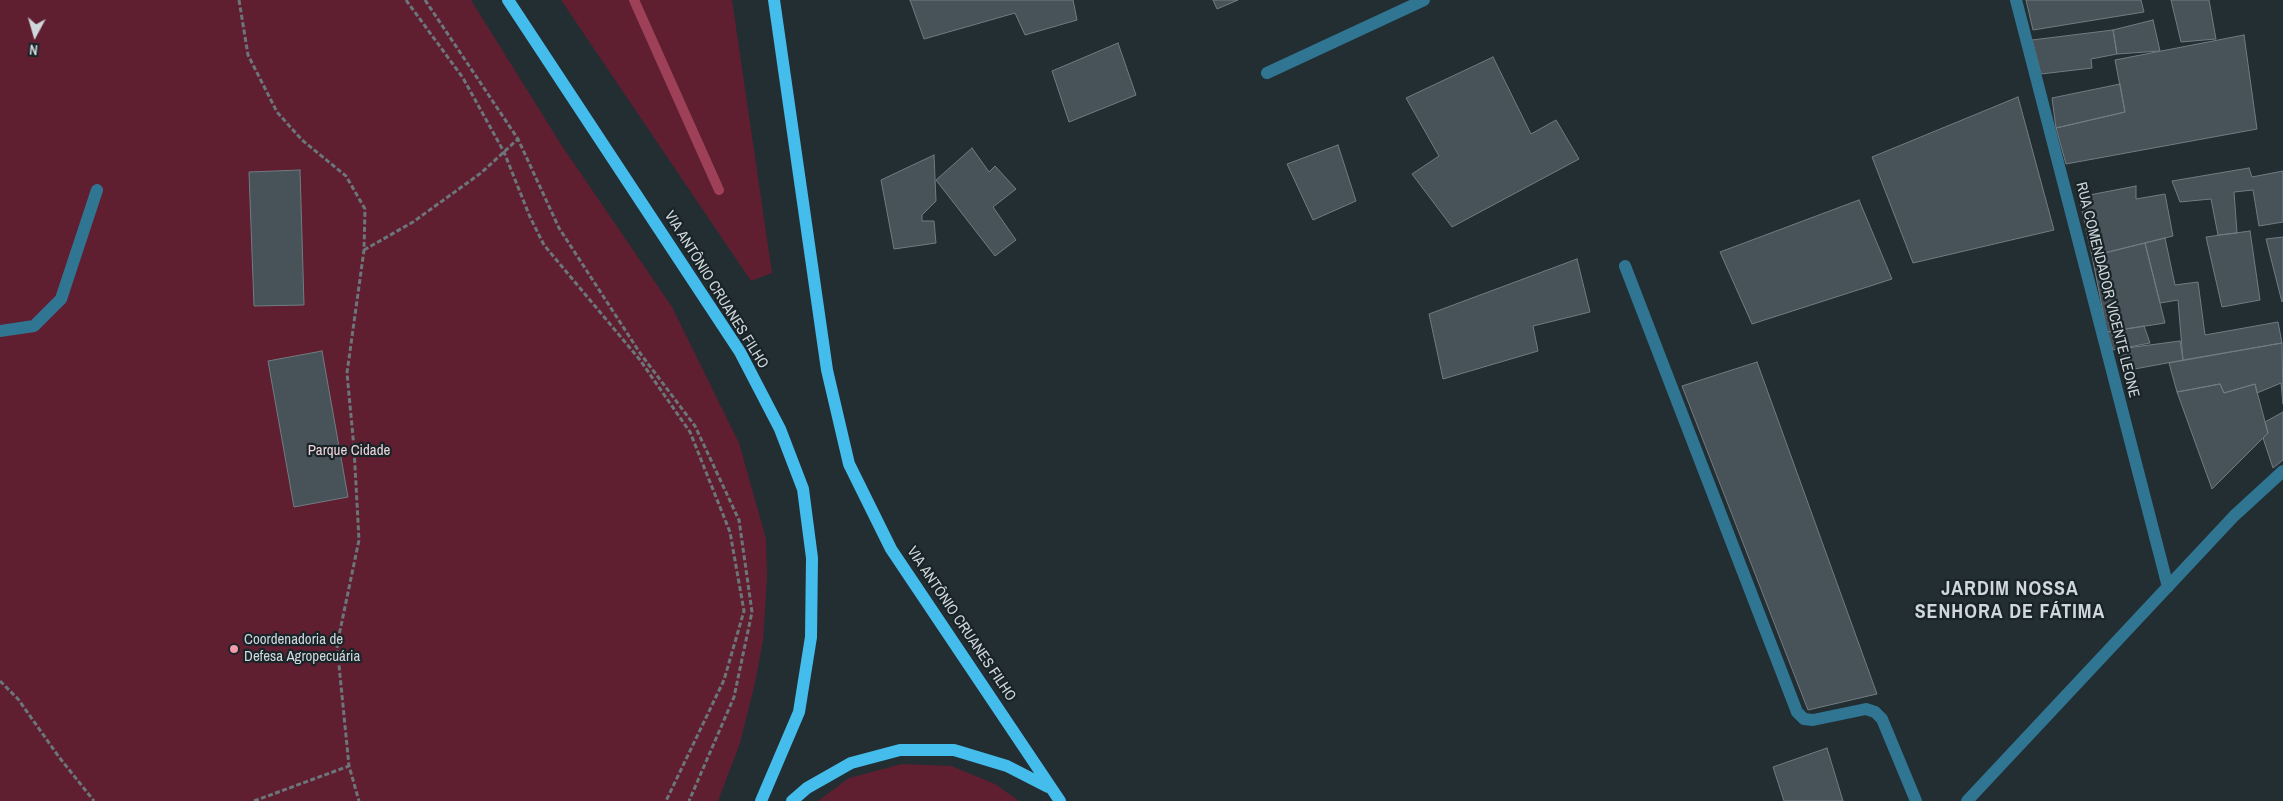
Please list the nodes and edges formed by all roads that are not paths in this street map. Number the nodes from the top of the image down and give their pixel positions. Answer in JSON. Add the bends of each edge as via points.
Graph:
{"nodes":[{"id":1,"x":508,"y":0,"type":"edge"},
{"id":2,"x":774,"y":0,"type":"edge"},
{"id":3,"x":1424,"y":0,"type":"edge"},
{"id":4,"x":2016,"y":0,"type":"edge"},
{"id":5,"x":1267,"y":73,"type":"dead end"},
{"id":6,"x":97,"y":190,"type":"dead end"},
{"id":7,"x":1625,"y":266,"type":"dead end"},
{"id":8,"x":0,"y":331,"type":"edge"},
{"id":9,"x":2283,"y":471,"type":"edge"},
{"id":10,"x":2168,"y":588,"type":"junction"},
{"id":11,"x":1050,"y":788,"type":"junction"},
{"id":12,"x":761,"y":801,"type":"edge"},
{"id":13,"x":792,"y":801,"type":"edge"},
{"id":14,"x":1060,"y":801,"type":"edge"},
{"id":15,"x":1916,"y":801,"type":"edge"},
{"id":16,"x":1967,"y":801,"type":"edge"}],
"edges":[{"from":1,"to":12,"type":"main road","name":"VIA ANTÔNIO CRUANES FILHO","via":[[740,352],[780,429],[803,489],[812,558],[811,637],[799,712]]},
{"from":2,"to":11,"type":"main road","name":"VIA ANTÔNIO CRUANES FILHO","via":[[827,370],[849,464],[891,549]]},
{"from":3,"to":5,"type":"street"},
{"from":4,"to":10,"type":"street","name":"RUA COMENDADOR VICENTE LEONE"},
{"from":6,"to":8,"type":"street","via":[[61,299],[34,326]]},
{"from":7,"to":15,"type":"street","via":[[1797,712],[1804,719],[1814,720],[1866,709],[1875,712],[1882,719]]},
{"from":9,"to":10,"type":"street","via":[[2234,516]]},
{"from":10,"to":16,"type":"street"},
{"from":11,"to":13,"type":"main road","via":[[1007,766],[954,750],[900,750],[850,763],[807,788]]},
{"from":11,"to":14,"type":"main road","name":"VIA ANTÔNIO CRUANES FILHO"}]}
